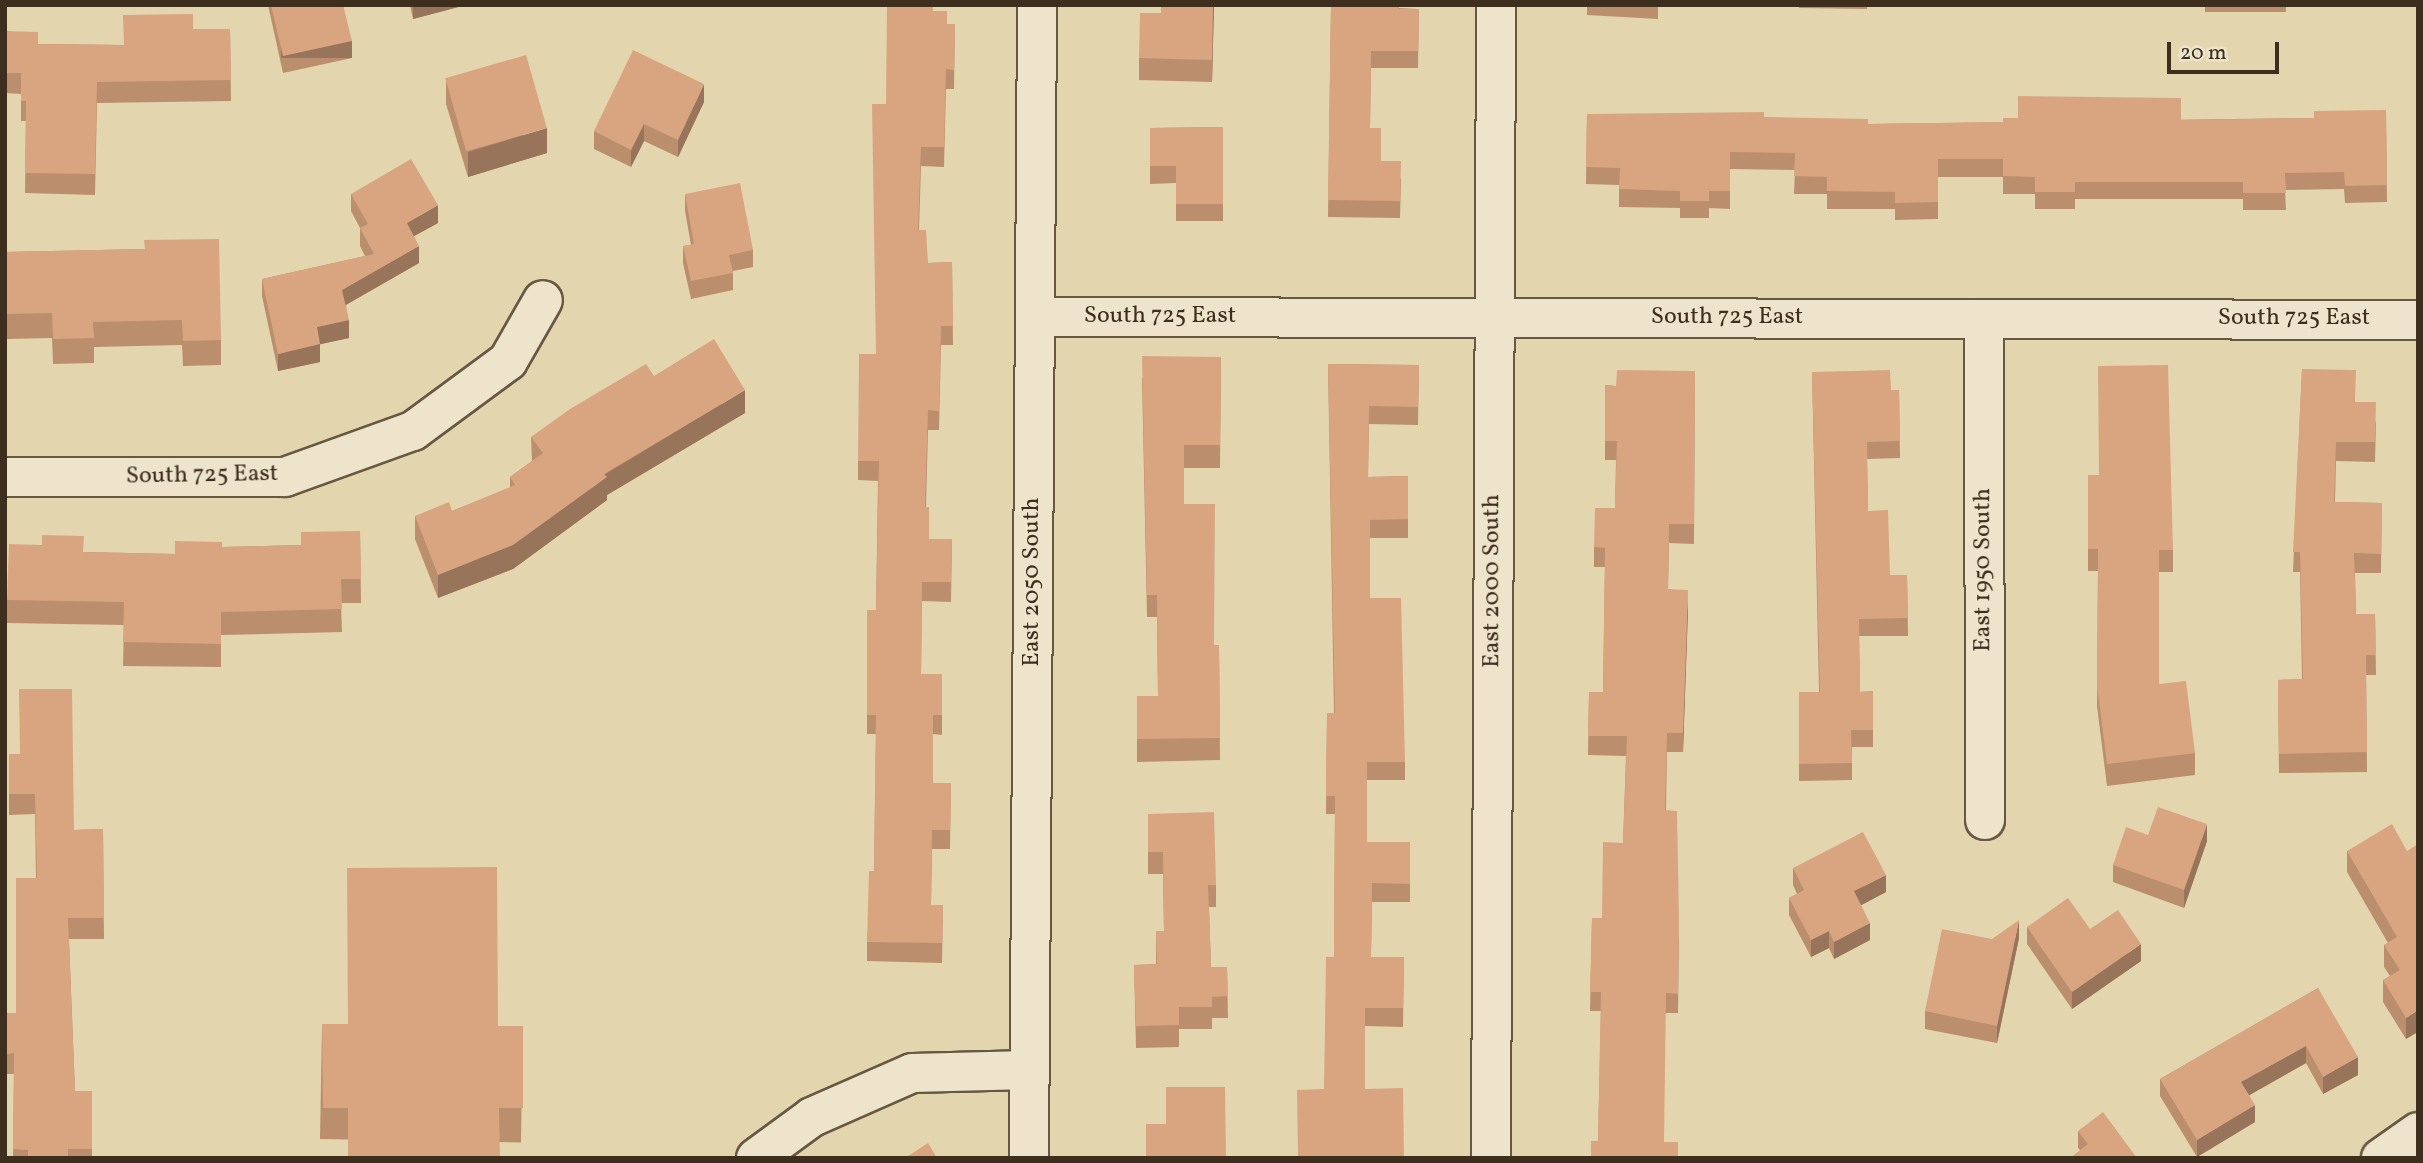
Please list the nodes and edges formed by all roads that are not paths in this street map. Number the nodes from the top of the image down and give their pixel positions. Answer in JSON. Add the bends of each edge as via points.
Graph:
{"nodes":[{"id":1,"x":1037,"y":5,"type":"edge"},
{"id":2,"x":1496,"y":5,"type":"edge"},
{"id":3,"x":543,"y":300,"type":"dead end"},
{"id":4,"x":1035,"y":317,"type":"junction"},
{"id":5,"x":1494,"y":318,"type":"junction"},
{"id":6,"x":1984,"y":319,"type":"junction"},
{"id":7,"x":2418,"y":320,"type":"edge"},
{"id":8,"x":5,"y":477,"type":"edge"},
{"id":9,"x":1985,"y":820,"type":"dead end"},
{"id":10,"x":1029,"y":1070,"type":"junction"},
{"id":11,"x":2418,"y":1132,"type":"edge"},
{"id":12,"x":756,"y":1158,"type":"edge"},
{"id":13,"x":1028,"y":1158,"type":"edge"},
{"id":14,"x":1491,"y":1158,"type":"edge"},
{"id":15,"x":2381,"y":1158,"type":"edge"}],
"edges":[{"from":1,"to":4,"type":"street","name":"East 2050 South"},
{"from":2,"to":5,"type":"street","name":"East 2000 South"},
{"from":3,"to":8,"type":"street","name":"South 725 East","via":[[508,361],[413,431],[285,477]]},
{"from":4,"to":5,"type":"street","name":"South 725 East"},
{"from":4,"to":10,"type":"street","name":"East 2050 South"},
{"from":5,"to":6,"type":"street","name":"South 725 East"},
{"from":5,"to":14,"type":"street","name":"East 2000 South"},
{"from":6,"to":7,"type":"street","name":"South 725 East"},
{"from":6,"to":9,"type":"street","name":"East 1950 South"},
{"from":10,"to":12,"type":"street","via":[[912,1073],[812,1117]]},
{"from":10,"to":13,"type":"street","name":"East 2050 South"},
{"from":11,"to":15,"type":"street"}]}
